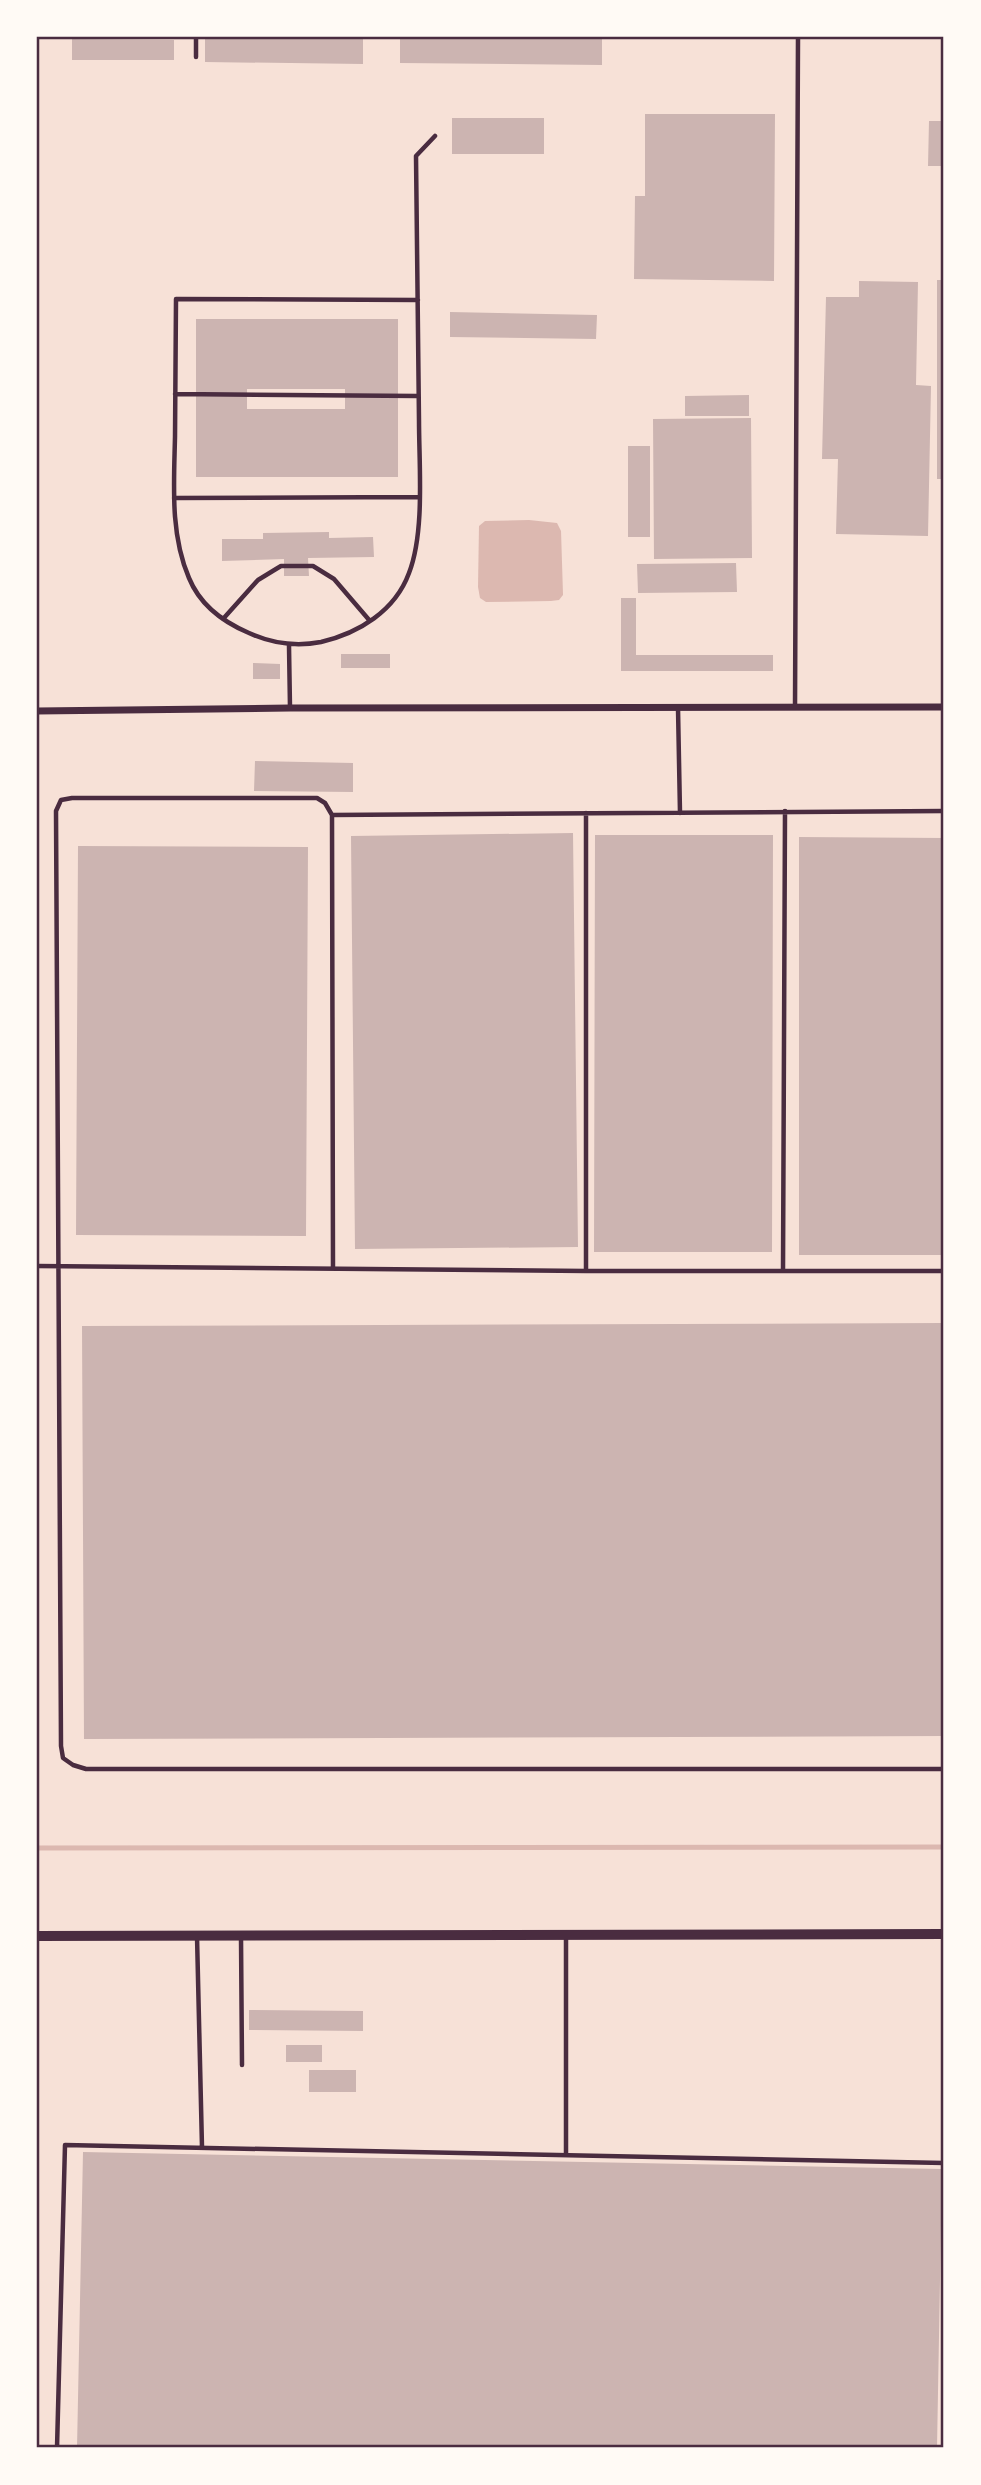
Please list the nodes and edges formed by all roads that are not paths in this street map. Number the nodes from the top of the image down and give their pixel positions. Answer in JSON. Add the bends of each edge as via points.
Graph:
{"nodes":[{"id":1,"x":196,"y":37,"type":"edge"},
{"id":2,"x":798,"y":37,"type":"edge"},
{"id":3,"x":196,"y":57,"type":"dead end"},
{"id":4,"x":435,"y":136,"type":"dead end"},
{"id":5,"x":418,"y":300,"type":"junction"},
{"id":6,"x":175,"y":394,"type":"junction"},
{"id":7,"x":418,"y":396,"type":"junction"},
{"id":8,"x":419,"y":497,"type":"junction"},
{"id":9,"x":174,"y":498,"type":"junction"},
{"id":10,"x":223,"y":619,"type":"junction"},
{"id":11,"x":370,"y":621,"type":"junction"},
{"id":12,"x":289,"y":646,"type":"junction"},
{"id":13,"x":944,"y":707,"type":"edge"},
{"id":14,"x":290,"y":708,"type":"junction"},
{"id":15,"x":678,"y":708,"type":"junction"},
{"id":16,"x":795,"y":708,"type":"junction"},
{"id":17,"x":37,"y":711,"type":"edge"},
{"id":18,"x":785,"y":811,"type":"junction"},
{"id":19,"x":944,"y":811,"type":"edge"},
{"id":20,"x":586,"y":813,"type":"junction"},
{"id":21,"x":680,"y":813,"type":"junction"},
{"id":22,"x":331,"y":815,"type":"junction"},
{"id":23,"x":37,"y":1266,"type":"edge"},
{"id":24,"x":60,"y":1266,"type":"junction"},
{"id":25,"x":333,"y":1268,"type":"junction"},
{"id":26,"x":586,"y":1271,"type":"junction"},
{"id":27,"x":783,"y":1271,"type":"junction"},
{"id":28,"x":944,"y":1271,"type":"edge"},
{"id":29,"x":944,"y":1769,"type":"edge"},
{"id":30,"x":944,"y":1934,"type":"edge"},
{"id":31,"x":566,"y":1935,"type":"junction"},
{"id":32,"x":37,"y":1936,"type":"edge"},
{"id":33,"x":197,"y":1936,"type":"junction"},
{"id":34,"x":241,"y":1936,"type":"junction"},
{"id":35,"x":242,"y":2065,"type":"dead end"},
{"id":36,"x":202,"y":2147,"type":"junction"},
{"id":37,"x":566,"y":2155,"type":"junction"},
{"id":38,"x":944,"y":2163,"type":"edge"},
{"id":39,"x":57,"y":2448,"type":"edge"}],
"edges":[{"from":1,"to":3,"type":"lane"},
{"from":2,"to":16,"type":"lane"},
{"from":4,"to":5,"type":"lane","via":[[416,156]]},
{"from":5,"to":6,"type":"lane","via":[[176,299]]},
{"from":5,"to":7,"type":"lane"},
{"from":6,"to":7,"type":"lane"},
{"from":6,"to":9,"type":"lane"},
{"from":7,"to":8,"type":"lane"},
{"from":8,"to":9,"type":"lane"},
{"from":8,"to":11,"type":"lane","via":[[409,574],[386,611]]},
{"from":9,"to":10,"type":"lane","via":[[178,550],[190,581],[209,610]]},
{"from":10,"to":11,"type":"lane","via":[[258,580],[281,566],[313,566],[334,579]]},
{"from":10,"to":12,"type":"lane","via":[[261,639]]},
{"from":11,"to":12,"type":"lane","via":[[322,642]]},
{"from":12,"to":14,"type":"lane"},
{"from":13,"to":16,"type":"street"},
{"from":14,"to":15,"type":"street"},
{"from":14,"to":17,"type":"street"},
{"from":15,"to":16,"type":"street"},
{"from":15,"to":21,"type":"lane"},
{"from":18,"to":19,"type":"lane"},
{"from":18,"to":21,"type":"lane"},
{"from":18,"to":27,"type":"lane"},
{"from":20,"to":21,"type":"lane"},
{"from":20,"to":22,"type":"lane"},
{"from":20,"to":26,"type":"lane"},
{"from":22,"to":24,"type":"lane","via":[[317,798],[61,800],[56,811]]},
{"from":22,"to":25,"type":"lane"},
{"from":23,"to":24,"type":"lane"},
{"from":24,"to":25,"type":"lane"},
{"from":24,"to":29,"type":"lane","via":[[61,1746],[63,1758],[73,1765],[86,1769]]},
{"from":25,"to":26,"type":"lane"},
{"from":26,"to":27,"type":"lane"},
{"from":27,"to":28,"type":"lane"},
{"from":30,"to":31,"type":"street"},
{"from":31,"to":34,"type":"street"},
{"from":31,"to":37,"type":"lane"},
{"from":32,"to":33,"type":"street"},
{"from":33,"to":34,"type":"street"},
{"from":33,"to":36,"type":"lane"},
{"from":34,"to":35,"type":"lane"},
{"from":36,"to":37,"type":"lane"},
{"from":36,"to":39,"type":"lane","via":[[65,2145]]},
{"from":37,"to":38,"type":"lane"}]}
